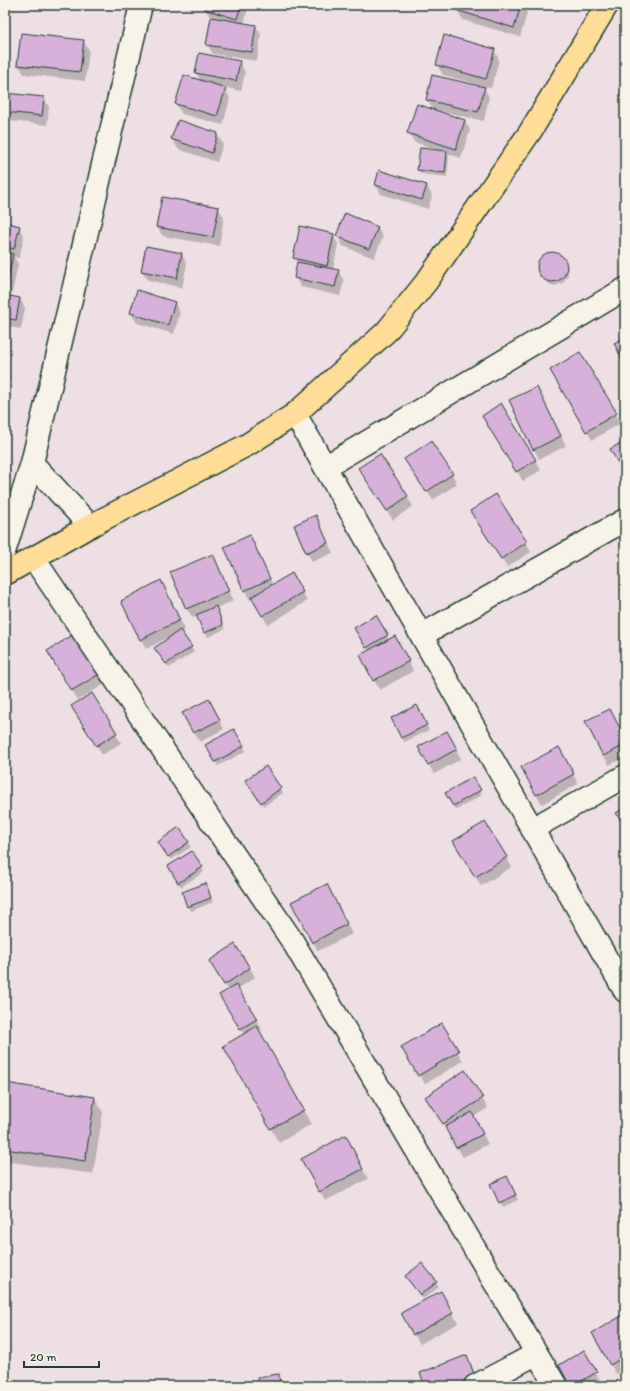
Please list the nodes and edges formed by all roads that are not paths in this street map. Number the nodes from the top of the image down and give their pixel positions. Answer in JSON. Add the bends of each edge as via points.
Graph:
{"nodes":[{"id":1,"x":141,"y":5,"type":"edge"},
{"id":2,"x":607,"y":5,"type":"edge"},
{"id":3,"x":625,"y":289,"type":"edge"},
{"id":4,"x":295,"y":414,"type":"junction"},
{"id":5,"x":32,"y":463,"type":"junction"},
{"id":6,"x":325,"y":466,"type":"junction"},
{"id":7,"x":625,"y":520,"type":"edge"},
{"id":8,"x":90,"y":526,"type":"junction"},
{"id":9,"x":5,"y":549,"type":"edge"},
{"id":10,"x":34,"y":559,"type":"junction"},
{"id":11,"x":5,"y":574,"type":"edge"},
{"id":12,"x":422,"y":635,"type":"junction"},
{"id":13,"x":625,"y":776,"type":"edge"},
{"id":14,"x":532,"y":829,"type":"junction"},
{"id":15,"x":625,"y":991,"type":"edge"},
{"id":16,"x":536,"y":1354,"type":"junction"},
{"id":17,"x":475,"y":1386,"type":"edge"},
{"id":18,"x":556,"y":1386,"type":"edge"}],
"edges":[{"from":1,"to":5,"type":"street"},
{"from":2,"to":4,"type":"highway","via":[[530,132],[427,281],[386,332]]},
{"from":3,"to":6,"type":"street"},
{"from":4,"to":6,"type":"street"},
{"from":4,"to":8,"type":"highway","via":[[247,445]]},
{"from":5,"to":8,"type":"street"},
{"from":5,"to":9,"type":"street"},
{"from":6,"to":12,"type":"street"},
{"from":7,"to":12,"type":"street"},
{"from":8,"to":10,"type":"highway"},
{"from":10,"to":11,"type":"highway"},
{"from":10,"to":16,"type":"street","via":[[293,942]]},
{"from":12,"to":14,"type":"street"},
{"from":13,"to":14,"type":"street"},
{"from":14,"to":15,"type":"street"},
{"from":16,"to":17,"type":"street"},
{"from":16,"to":18,"type":"street"}]}
